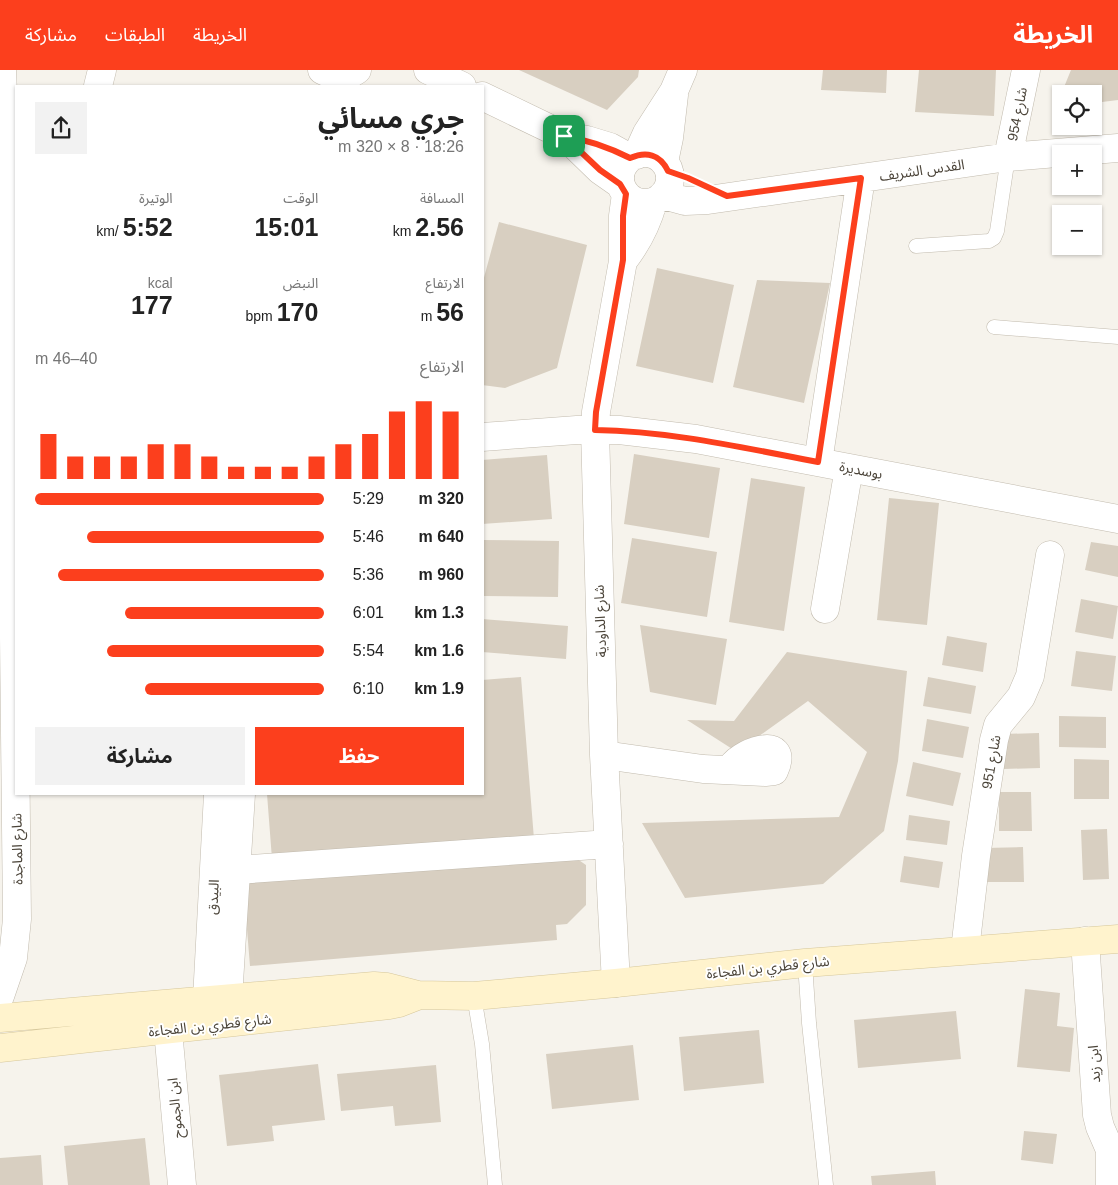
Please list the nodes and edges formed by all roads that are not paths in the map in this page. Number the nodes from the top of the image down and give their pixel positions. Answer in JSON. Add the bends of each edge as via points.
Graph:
{"nodes":[{"id":1,"x":2,"y":70,"type":"edge"},
{"id":2,"x":102,"y":70,"type":"edge"},
{"id":3,"x":322,"y":70,"type":"edge"},
{"id":4,"x":357,"y":70,"type":"edge"},
{"id":5,"x":428,"y":70,"type":"edge"},
{"id":6,"x":1026,"y":70,"type":"edge"},
{"id":7,"x":678,"y":81,"type":"edge"},
{"id":8,"x":98,"y":85,"type":"edge"},
{"id":9,"x":460,"y":85,"type":"edge"},
{"id":10,"x":484,"y":97,"type":"edge"},
{"id":11,"x":564,"y":136,"type":"junction"},
{"id":12,"x":1118,"y":148,"type":"edge"},
{"id":13,"x":633,"y":157,"type":"junction"},
{"id":14,"x":1008,"y":157,"type":"junction"},
{"id":15,"x":861,"y":178,"type":"junction"},
{"id":16,"x":662,"y":182,"type":"junction"},
{"id":17,"x":623,"y":189,"type":"junction"},
{"id":18,"x":916,"y":246,"type":"dead end"},
{"id":19,"x":623,"y":260,"type":"junction"},
{"id":20,"x":5,"y":265,"type":"edge"},
{"id":21,"x":994,"y":327,"type":"dead end"},
{"id":22,"x":1118,"y":337,"type":"edge"},
{"id":23,"x":595,"y":430,"type":"junction"},
{"id":24,"x":484,"y":437,"type":"edge"},
{"id":25,"x":10,"y":454,"type":"edge"},
{"id":26,"x":818,"y":462,"type":"junction"},
{"id":27,"x":849,"y":468,"type":"junction"},
{"id":28,"x":1118,"y":519,"type":"edge"},
{"id":29,"x":1050,"y":555,"type":"dead end"},
{"id":30,"x":826,"y":609,"type":"dead end"},
{"id":31,"x":604,"y":756,"type":"junction"},
{"id":32,"x":731,"y":769,"type":"dead end"},
{"id":33,"x":15,"y":786,"type":"edge"},
{"id":34,"x":15,"y":795,"type":"edge"},
{"id":35,"x":218,"y":795,"type":"edge"},
{"id":36,"x":241,"y":795,"type":"edge"},
{"id":37,"x":609,"y":844,"type":"junction"},
{"id":38,"x":236,"y":870,"type":"junction"},
{"id":39,"x":1118,"y":939,"type":"edge"},
{"id":40,"x":1085,"y":941,"type":"junction"},
{"id":41,"x":965,"y":950,"type":"junction"},
{"id":42,"x":805,"y":963,"type":"junction"},
{"id":43,"x":616,"y":983,"type":"junction"},
{"id":44,"x":418,"y":995,"type":"junction"},
{"id":45,"x":0,"y":996,"type":"edge"},
{"id":46,"x":474,"y":996,"type":"junction"},
{"id":47,"x":218,"y":999,"type":"junction"},
{"id":48,"x":0,"y":1018,"type":"edge"},
{"id":49,"x":168,"y":1030,"type":"junction"},
{"id":50,"x":0,"y":1048,"type":"edge"},
{"id":51,"x":1113,"y":1155,"type":"edge"},
{"id":52,"x":182,"y":1185,"type":"edge"},
{"id":53,"x":495,"y":1185,"type":"edge"},
{"id":54,"x":826,"y":1185,"type":"edge"}],
"edges":[{"from":1,"to":20,"type":"street","name":"شارع الماجدة"},
{"from":2,"to":8,"type":"street"},
{"from":3,"to":4,"type":"street","via":[[344,78]]},
{"from":5,"to":9,"type":"street"},
{"from":6,"to":14,"type":"street","name":"شارع 954"},
{"from":7,"to":13,"type":"street","name":"شارع الداودية"},
{"from":7,"to":16,"type":"street","name":"شارع الداودية"},
{"from":10,"to":11,"type":"street"},
{"from":11,"to":13,"type":"street","via":[[588,140]]},
{"from":11,"to":17,"type":"street"},
{"from":12,"to":14,"type":"street","name":"القدس الشريف"},
{"from":13,"to":16,"type":"street","via":[[651,154]]},
{"from":13,"to":17,"type":"street","via":[[621,170]]},
{"from":14,"to":15,"type":"street","name":"القدس الشريف"},
{"from":14,"to":18,"type":"lane","via":[[994,238]]},
{"from":15,"to":16,"type":"street","name":"القدس الشريف","via":[[685,201]]},
{"from":15,"to":26,"type":"street"},
{"from":16,"to":17,"type":"street","via":[[646,203],[631,199]]},
{"from":16,"to":19,"type":"street","name":"شارع الداودية","via":[[644,230]]},
{"from":17,"to":19,"type":"street","name":"شارع الداودية"},
{"from":19,"to":23,"type":"street","name":"شارع الداودية"},
{"from":20,"to":25,"type":"street","name":"شارع الماجدة"},
{"from":21,"to":22,"type":"lane"},
{"from":23,"to":24,"type":"street","name":"بوسديرة"},
{"from":23,"to":26,"type":"street","name":"بوسديرة","via":[[696,439]]},
{"from":23,"to":31,"type":"street","name":"شارع الداودية"},
{"from":25,"to":33,"type":"street","name":"شارع الماجدة"},
{"from":26,"to":27,"type":"street","name":"بوسديرة"},
{"from":27,"to":28,"type":"street","name":"بوسديرة"},
{"from":27,"to":30,"type":"street"},
{"from":29,"to":41,"type":"street","name":"شارع 951","via":[[1030,676],[1021,697],[998,726],[994,740]]},
{"from":31,"to":32,"type":"street"},
{"from":31,"to":37,"type":"street","name":"شارع الداودية"},
{"from":34,"to":45,"type":"street","name":"شارع الماجدة","via":[[17,919],[13,958]]},
{"from":35,"to":47,"type":"street","name":"البيدق"},
{"from":36,"to":38,"type":"street"},
{"from":37,"to":38,"type":"street"},
{"from":37,"to":43,"type":"street","name":"شارع الداودية"},
{"from":38,"to":47,"type":"street"},
{"from":39,"to":40,"type":"street","name":"شارع قطري بن الفجاءة"},
{"from":40,"to":41,"type":"street","name":"شارع قطري بن الفجاءة"},
{"from":40,"to":51,"type":"street","name":"ابن زيد","via":[[1097,1114]]},
{"from":41,"to":42,"type":"street","name":"شارع قطري بن الفجاءة"},
{"from":42,"to":43,"type":"street","name":"شارع قطري بن الفجاءة"},
{"from":42,"to":54,"type":"lane"},
{"from":43,"to":46,"type":"street","name":"شارع قطري بن الفجاءة"},
{"from":44,"to":46,"type":"street","name":"شارع قطري بن الفجاءة"},
{"from":44,"to":47,"type":"street","name":"شارع قطري بن الفجاءة","via":[[374,986]]},
{"from":44,"to":49,"type":"street","name":"شارع قطري بن الفجاءة","via":[[389,1005]]},
{"from":46,"to":53,"type":"lane","via":[[482,1044]]},
{"from":47,"to":48,"type":"street","name":"شارع قطري بن الفجاءة"},
{"from":49,"to":50,"type":"street","name":"شارع قطري بن الفجاءة"},
{"from":49,"to":52,"type":"street","name":"ابن الجموح"}]}
